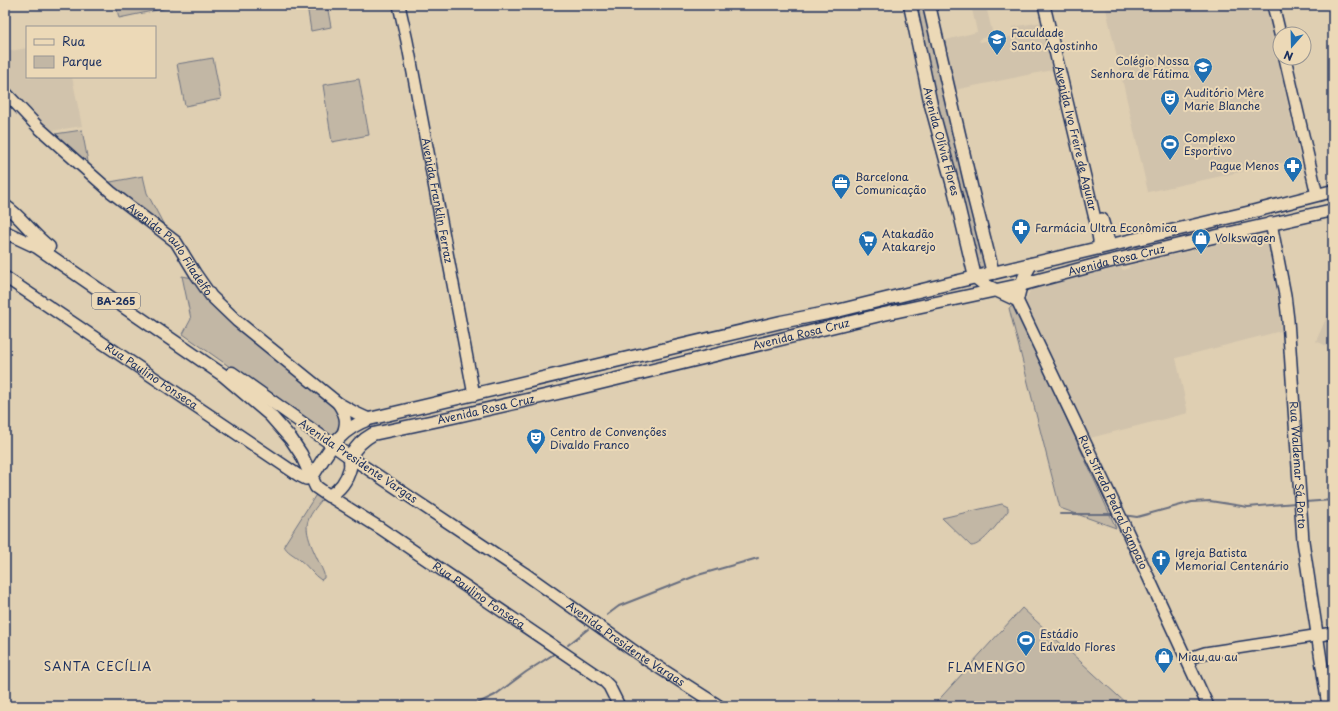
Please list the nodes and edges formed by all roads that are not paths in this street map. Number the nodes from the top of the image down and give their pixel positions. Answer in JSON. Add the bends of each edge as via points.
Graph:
{"nodes":[{"id":1,"x":399,"y":5,"type":"edge"},
{"id":2,"x":910,"y":5,"type":"edge"},
{"id":3,"x":928,"y":5,"type":"edge"},
{"id":4,"x":1044,"y":5,"type":"edge"},
{"id":5,"x":1051,"y":5,"type":"edge"},
{"id":6,"x":1273,"y":5,"type":"edge"},
{"id":7,"x":1278,"y":26,"type":"edge"},
{"id":8,"x":1288,"y":66,"type":"edge"},
{"id":9,"x":5,"y":92,"type":"edge"},
{"id":10,"x":1083,"y":156,"type":"junction"},
{"id":11,"x":1333,"y":191,"type":"edge"},
{"id":12,"x":1317,"y":195,"type":"junction"},
{"id":13,"x":5,"y":206,"type":"edge"},
{"id":14,"x":1333,"y":210,"type":"edge"},
{"id":15,"x":1271,"y":223,"type":"junction"},
{"id":16,"x":5,"y":232,"type":"edge"},
{"id":17,"x":1141,"y":238,"type":"junction"},
{"id":18,"x":1104,"y":246,"type":"junction"},
{"id":19,"x":1145,"y":254,"type":"junction"},
{"id":20,"x":1031,"y":264,"type":"junction"},
{"id":21,"x":989,"y":274,"type":"junction"},
{"id":22,"x":5,"y":277,"type":"edge"},
{"id":23,"x":975,"y":277,"type":"junction"},
{"id":24,"x":1020,"y":285,"type":"junction"},
{"id":25,"x":998,"y":291,"type":"junction"},
{"id":26,"x":974,"y":296,"type":"junction"},
{"id":27,"x":1017,"y":300,"type":"junction"},
{"id":28,"x":811,"y":317,"type":"junction"},
{"id":29,"x":812,"y":332,"type":"junction"},
{"id":30,"x":670,"y":349,"type":"junction"},
{"id":31,"x":675,"y":365,"type":"junction"},
{"id":32,"x":556,"y":376,"type":"junction"},
{"id":33,"x":560,"y":392,"type":"junction"},
{"id":34,"x":474,"y":395,"type":"junction"},
{"id":35,"x":338,"y":403,"type":"junction"},
{"id":36,"x":384,"y":416,"type":"junction"},
{"id":37,"x":369,"y":419,"type":"junction"},
{"id":38,"x":389,"y":431,"type":"junction"},
{"id":39,"x":344,"y":433,"type":"junction"},
{"id":40,"x":332,"y":445,"type":"junction"},
{"id":41,"x":350,"y":457,"type":"junction"},
{"id":42,"x":324,"y":458,"type":"junction"},
{"id":43,"x":306,"y":463,"type":"junction"},
{"id":44,"x":298,"y":476,"type":"junction"},
{"id":45,"x":312,"y":477,"type":"junction"},
{"id":46,"x":329,"y":496,"type":"junction"},
{"id":47,"x":1333,"y":633,"type":"edge"},
{"id":48,"x":1317,"y":636,"type":"junction"},
{"id":49,"x":1186,"y":659,"type":"junction"},
{"id":50,"x":619,"y":706,"type":"edge"},
{"id":51,"x":719,"y":706,"type":"edge"},
{"id":52,"x":1208,"y":706,"type":"edge"},
{"id":53,"x":1328,"y":706,"type":"edge"}],
"edges":[{"from":1,"to":34,"type":"street","name":"Avenida Franklin Ferraz"},
{"from":2,"to":23,"type":"main road","name":"Avenida Olívia Flores","via":[[932,107]]},
{"from":3,"to":21,"type":"main road","name":"Avenida Olívia Flores"},
{"from":4,"to":10,"type":"street","name":"Avenida Ivo Freire de Aguiar"},
{"from":5,"to":10,"type":"street","name":"Avenida Ivo Freire de Aguiar"},
{"from":6,"to":7,"type":"street"},
{"from":8,"to":12,"type":"street"},
{"from":9,"to":35,"type":"street","name":"Avenida Paulo Filadelfo","via":[[38,127],[110,192],[176,242],[211,296],[228,312]]},
{"from":10,"to":18,"type":"street","name":"Avenida Ivo Freire de Aguiar","via":[[1101,217]]},
{"from":11,"to":12,"type":"main road","name":"Avenida Rosa Cruz"},
{"from":12,"to":17,"type":"main road","name":"Avenida Rosa Cruz"},
{"from":13,"to":40,"type":"main road","name":"Avenida Presidente Vargas","via":[[41,241]]},
{"from":14,"to":15,"type":"main road","name":"Avenida Rosa Cruz"},
{"from":15,"to":19,"type":"main road","name":"Avenida Rosa Cruz"},
{"from":15,"to":48,"type":"street","name":"Rua Waldemar Sá Porto","via":[[1288,320],[1300,503]]},
{"from":16,"to":43,"type":"main road","name":"Avenida Presidente Vargas","number":"BA-265","via":[[37,247],[223,375],[270,415],[291,439]]},
{"from":17,"to":18,"type":"main road","name":"Avenida Rosa Cruz"},
{"from":17,"to":19,"type":"main road","via":[[1138,248]]},
{"from":18,"to":20,"type":"main road","name":"Avenida Rosa Cruz"},
{"from":19,"to":24,"type":"main road","name":"Avenida Rosa Cruz"},
{"from":20,"to":21,"type":"main road","name":"Avenida Rosa Cruz"},
{"from":20,"to":24,"type":"main road"},
{"from":21,"to":23,"type":"main road"},
{"from":21,"to":25,"type":"main road"},
{"from":21,"to":26,"type":"main road"},
{"from":22,"to":44,"type":"street","name":"Rua Paulino Fonseca"},
{"from":23,"to":28,"type":"main road","name":"Avenida Rosa Cruz"},
{"from":24,"to":25,"type":"main road","name":"Avenida Rosa Cruz"},
{"from":24,"to":27,"type":"main road"},
{"from":25,"to":26,"type":"main road","name":"Avenida Rosa Cruz"},
{"from":25,"to":27,"type":"main road"},
{"from":26,"to":29,"type":"main road","name":"Avenida Rosa Cruz"},
{"from":27,"to":49,"type":"street","name":"Rua Sifredo Pedral Sampaio"},
{"from":28,"to":29,"type":"main road","via":[[815,321]]},
{"from":28,"to":30,"type":"main road","name":"Avenida Rosa Cruz"},
{"from":29,"to":31,"type":"main road","name":"Avenida Rosa Cruz"},
{"from":30,"to":31,"type":"main road","via":[[667,358]]},
{"from":30,"to":32,"type":"main road","name":"Avenida Rosa Cruz"},
{"from":31,"to":33,"type":"main road","name":"Avenida Rosa Cruz"},
{"from":32,"to":33,"type":"main road","via":[[564,382]]},
{"from":32,"to":34,"type":"main road","name":"Avenida Rosa Cruz"},
{"from":33,"to":38,"type":"main road","name":"Avenida Rosa Cruz"},
{"from":34,"to":36,"type":"main road","name":"Avenida Rosa Cruz"},
{"from":35,"to":37,"type":"street","name":"Avenida Paulo Filadelfo"},
{"from":35,"to":39,"type":"street","name":"Avenida Paulo Filadelfo","via":[[346,420]]},
{"from":36,"to":37,"type":"main road","name":"Avenida Rosa Cruz"},
{"from":36,"to":38,"type":"main road","via":[[383,426]]},
{"from":37,"to":39,"type":"main road","name":"Avenida Rosa Cruz"},
{"from":38,"to":41,"type":"main road","name":"Avenida Rosa Cruz","via":[[373,434],[364,439]]},
{"from":39,"to":40,"type":"main road","name":"Avenida Rosa Cruz"},
{"from":40,"to":41,"type":"main road","name":"Avenida Presidente Vargas"},
{"from":40,"to":42,"type":"main road","name":"Avenida Rosa Cruz"},
{"from":41,"to":42,"type":"main road","via":[[331,455]]},
{"from":41,"to":46,"type":"main road","name":"Avenida Rosa Cruz","via":[[350,468],[342,486]]},
{"from":41,"to":51,"type":"street","name":"Avenida Presidente Vargas","via":[[641,656]]},
{"from":42,"to":45,"type":"main road"},
{"from":43,"to":44,"type":"street","via":[[305,474]]},
{"from":43,"to":45,"type":"main road","name":"Avenida Presidente Vargas"},
{"from":44,"to":45,"type":"street","via":[[306,479]]},
{"from":45,"to":46,"type":"main road","via":[[316,487]]},
{"from":46,"to":50,"type":"street","name":"Rua Paulino Fonseca","via":[[602,679],[609,686]]},
{"from":47,"to":48,"type":"street"},
{"from":48,"to":49,"type":"street","via":[[1206,653]]},
{"from":48,"to":53,"type":"street","name":"Rua Waldemar Sá Porto"},
{"from":49,"to":52,"type":"street","name":"Rua Sifredo Pedral Sampaio"}]}
